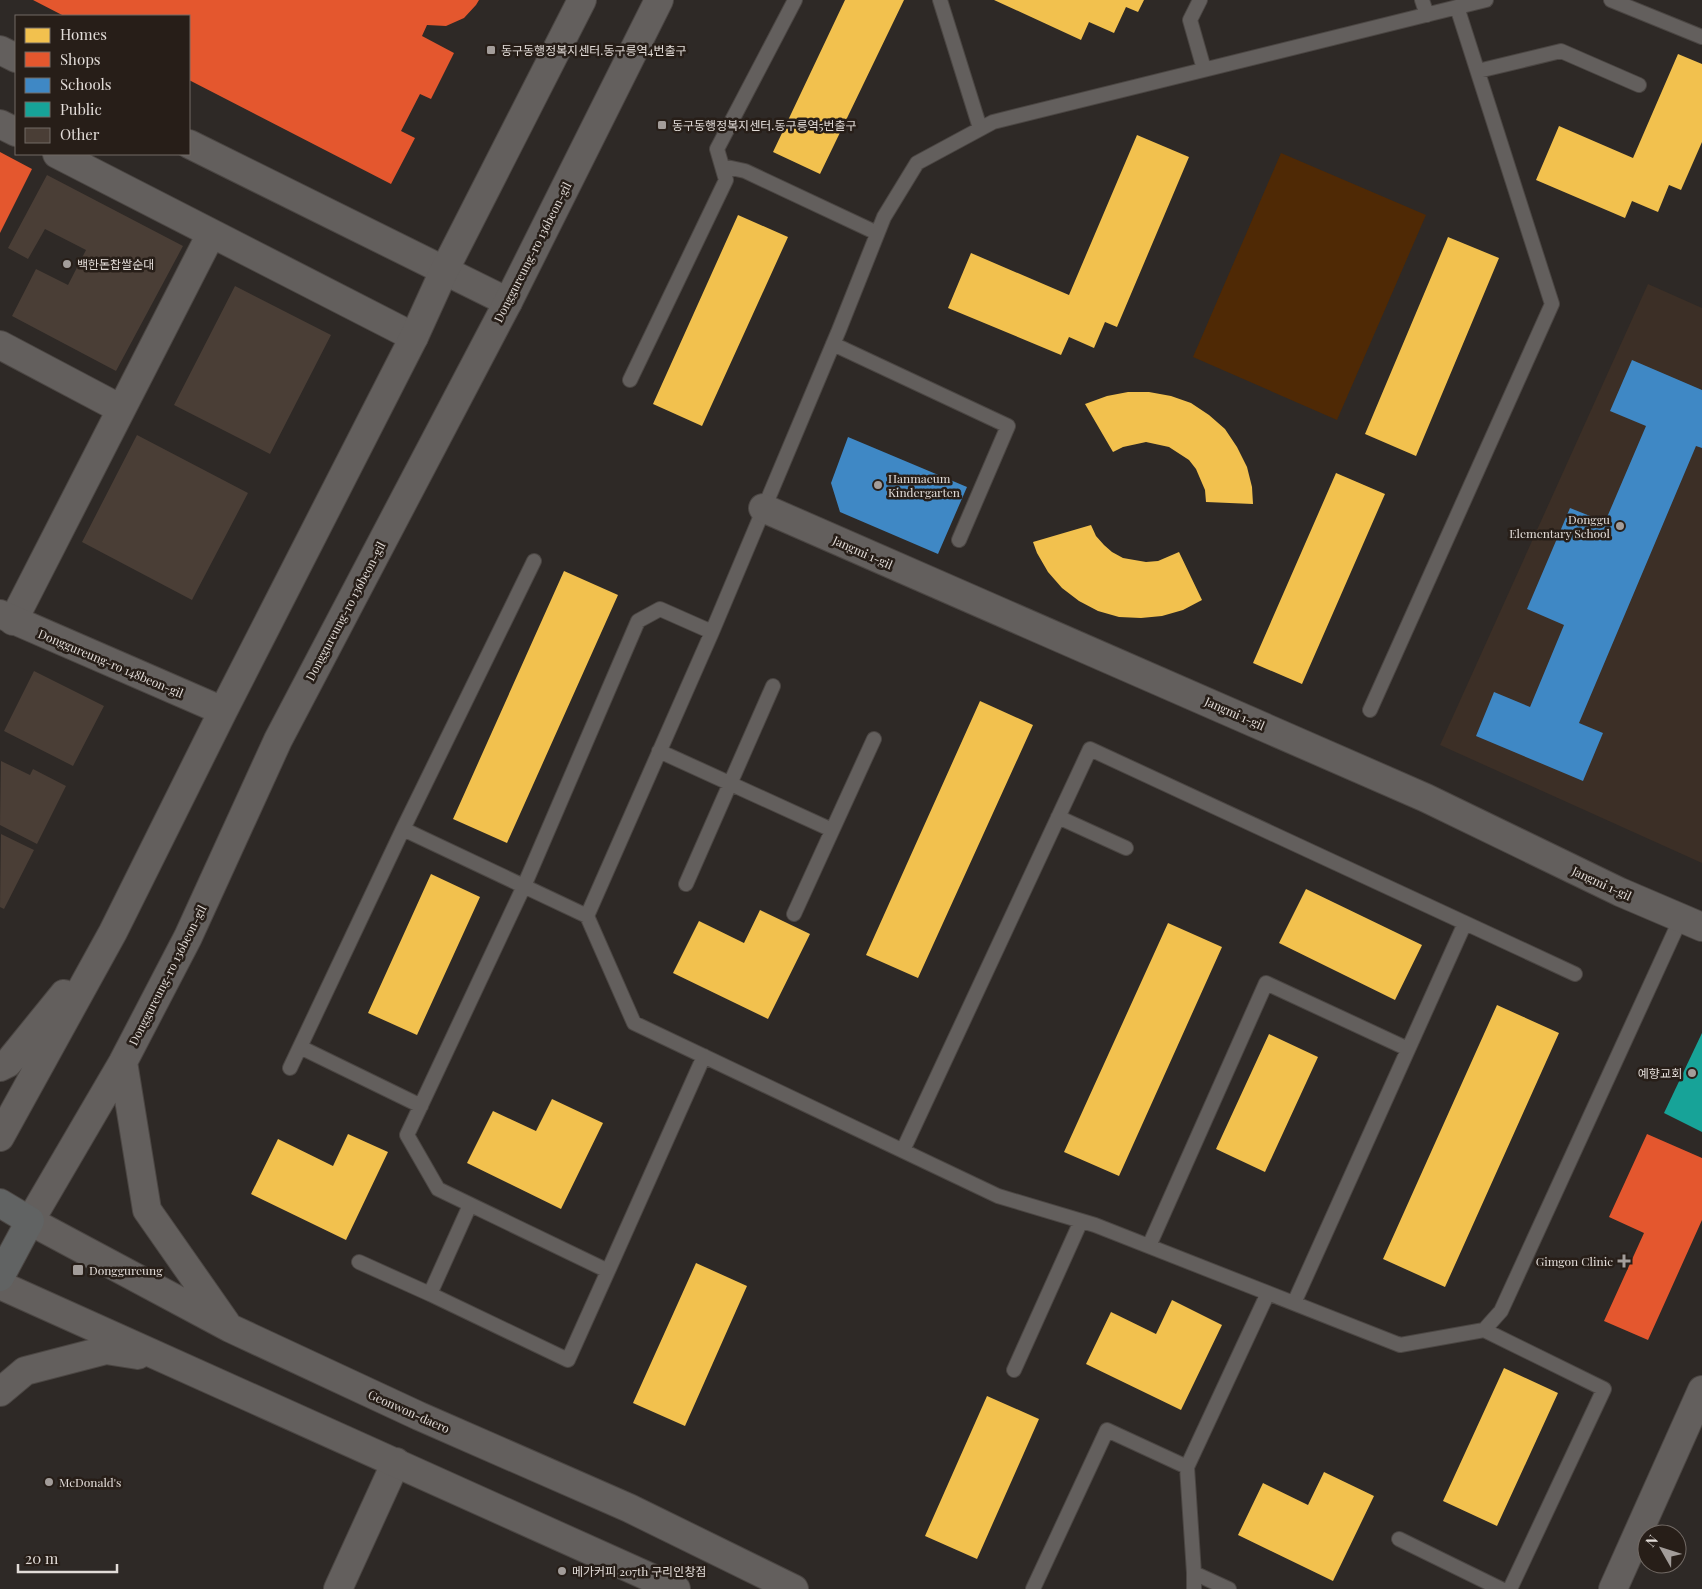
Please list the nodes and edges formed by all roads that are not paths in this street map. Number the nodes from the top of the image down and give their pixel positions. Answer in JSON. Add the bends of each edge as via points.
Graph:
{"nodes":[{"id":1,"x":582,"y":0,"type":"edge"},
{"id":2,"x":659,"y":0,"type":"edge"},
{"id":3,"x":795,"y":0,"type":"edge"},
{"id":4,"x":940,"y":0,"type":"edge"},
{"id":5,"x":1200,"y":0,"type":"edge"},
{"id":6,"x":1422,"y":0,"type":"edge"},
{"id":7,"x":1486,"y":0,"type":"edge"},
{"id":8,"x":1611,"y":0,"type":"edge"},
{"id":9,"x":1457,"y":7,"type":"junction"},
{"id":10,"x":1427,"y":15,"type":"junction"},
{"id":11,"x":1702,"y":37,"type":"edge"},
{"id":12,"x":0,"y":50,"type":"edge"},
{"id":13,"x":15,"y":58,"type":"edge"},
{"id":14,"x":1204,"y":69,"type":"junction"},
{"id":15,"x":1478,"y":71,"type":"junction"},
{"id":16,"x":1639,"y":85,"type":"dead end"},
{"id":17,"x":0,"y":124,"type":"edge"},
{"id":18,"x":980,"y":128,"type":"junction"},
{"id":19,"x":15,"y":132,"type":"edge"},
{"id":20,"x":190,"y":144,"type":"edge"},
{"id":21,"x":59,"y":155,"type":"edge"},
{"id":22,"x":722,"y":166,"type":"junction"},
{"id":23,"x":877,"y":233,"type":"junction"},
{"id":24,"x":212,"y":234,"type":"junction"},
{"id":25,"x":444,"y":271,"type":"junction"},
{"id":26,"x":508,"y":302,"type":"junction"},
{"id":27,"x":414,"y":337,"type":"junction"},
{"id":28,"x":833,"y":344,"type":"junction"},
{"id":29,"x":0,"y":345,"type":"edge"},
{"id":30,"x":630,"y":380,"type":"dead end"},
{"id":31,"x":121,"y":409,"type":"junction"},
{"id":32,"x":763,"y":508,"type":"junction"},
{"id":33,"x":959,"y":540,"type":"dead end"},
{"id":34,"x":534,"y":561,"type":"dead end"},
{"id":35,"x":7,"y":617,"type":"edge"},
{"id":36,"x":712,"y":632,"type":"junction"},
{"id":37,"x":773,"y":686,"type":"dead end"},
{"id":38,"x":1370,"y":710,"type":"dead end"},
{"id":39,"x":223,"y":711,"type":"junction"},
{"id":40,"x":874,"y":739,"type":"dead end"},
{"id":41,"x":660,"y":751,"type":"junction"},
{"id":42,"x":730,"y":784,"type":"junction"},
{"id":43,"x":1058,"y":817,"type":"junction"},
{"id":44,"x":403,"y":829,"type":"junction"},
{"id":45,"x":832,"y":830,"type":"junction"},
{"id":46,"x":1126,"y":848,"type":"dead end"},
{"id":47,"x":686,"y":884,"type":"dead end"},
{"id":48,"x":524,"y":886,"type":"junction"},
{"id":49,"x":794,"y":914,"type":"dead end"},
{"id":50,"x":587,"y":916,"type":"junction"},
{"id":51,"x":1465,"y":923,"type":"junction"},
{"id":52,"x":1691,"y":923,"type":"edge"},
{"id":53,"x":113,"y":932,"type":"junction"},
{"id":54,"x":1575,"y":974,"type":"dead end"},
{"id":55,"x":300,"y":1047,"type":"junction"},
{"id":56,"x":1408,"y":1049,"type":"junction"},
{"id":57,"x":704,"y":1056,"type":"junction"},
{"id":58,"x":123,"y":1062,"type":"junction"},
{"id":59,"x":0,"y":1068,"type":"edge"},
{"id":60,"x":290,"y":1068,"type":"dead end"},
{"id":61,"x":420,"y":1106,"type":"junction"},
{"id":62,"x":0,"y":1137,"type":"edge"},
{"id":63,"x":903,"y":1150,"type":"junction"},
{"id":64,"x":0,"y":1203,"type":"edge"},
{"id":65,"x":470,"y":1205,"type":"junction"},
{"id":66,"x":1081,"y":1220,"type":"junction"},
{"id":67,"x":30,"y":1221,"type":"junction"},
{"id":68,"x":1149,"y":1246,"type":"junction"},
{"id":69,"x":359,"y":1262,"type":"dead end"},
{"id":70,"x":608,"y":1271,"type":"junction"},
{"id":71,"x":0,"y":1277,"type":"edge"},
{"id":72,"x":0,"y":1285,"type":"edge"},
{"id":73,"x":1268,"y":1293,"type":"junction"},
{"id":74,"x":430,"y":1294,"type":"junction"},
{"id":75,"x":1294,"y":1303,"type":"junction"},
{"id":76,"x":230,"y":1328,"type":"junction"},
{"id":77,"x":1484,"y":1330,"type":"junction"},
{"id":78,"x":165,"y":1359,"type":"junction"},
{"id":79,"x":1014,"y":1370,"type":"dead end"},
{"id":80,"x":1702,"y":1390,"type":"edge"},
{"id":81,"x":0,"y":1392,"type":"edge"},
{"id":82,"x":396,"y":1462,"type":"junction"},
{"id":83,"x":1187,"y":1468,"type":"junction"},
{"id":84,"x":1399,"y":1538,"type":"dead end"},
{"id":85,"x":1194,"y":1573,"type":"junction"},
{"id":86,"x":338,"y":1589,"type":"edge"},
{"id":87,"x":676,"y":1589,"type":"edge"},
{"id":88,"x":794,"y":1589,"type":"edge"},
{"id":89,"x":1033,"y":1589,"type":"edge"},
{"id":90,"x":1194,"y":1589,"type":"edge"},
{"id":91,"x":1229,"y":1589,"type":"edge"},
{"id":92,"x":1501,"y":1589,"type":"edge"},
{"id":93,"x":1510,"y":1589,"type":"edge"},
{"id":94,"x":1613,"y":1589,"type":"edge"}],
"edges":[{"from":1,"to":25,"type":"street"},
{"from":2,"to":26,"type":"street","name":"Donggureung-ro 136beon-gil"},
{"from":3,"to":22,"type":"lane","via":[[716,149]]},
{"from":4,"to":18,"type":"lane"},
{"from":5,"to":14,"type":"lane","via":[[1190,20]]},
{"from":6,"to":10,"type":"lane"},
{"from":7,"to":9,"type":"lane"},
{"from":8,"to":11,"type":"lane"},
{"from":9,"to":10,"type":"lane"},
{"from":9,"to":15,"type":"lane"},
{"from":10,"to":14,"type":"lane"},
{"from":12,"to":13,"type":"street"},
{"from":14,"to":18,"type":"lane"},
{"from":15,"to":16,"type":"lane","via":[[1561,51]]},
{"from":15,"to":38,"type":"lane","via":[[1552,304]]},
{"from":17,"to":19,"type":"street"},
{"from":18,"to":23,"type":"lane","via":[[917,163]]},
{"from":20,"to":25,"type":"street"},
{"from":21,"to":24,"type":"street"},
{"from":22,"to":23,"type":"lane","via":[[746,171]]},
{"from":22,"to":30,"type":"lane","via":[[726,180]]},
{"from":23,"to":28,"type":"lane"},
{"from":24,"to":27,"type":"street"},
{"from":24,"to":31,"type":"street"},
{"from":25,"to":26,"type":"street"},
{"from":25,"to":27,"type":"street"},
{"from":26,"to":58,"type":"street","name":"Donggureung-ro 136beon-gil","via":[[278,740],[188,937]]},
{"from":27,"to":39,"type":"street"},
{"from":28,"to":32,"type":"lane"},
{"from":28,"to":33,"type":"lane","via":[[1008,426]]},
{"from":29,"to":31,"type":"street"},
{"from":31,"to":35,"type":"street"},
{"from":32,"to":36,"type":"lane"},
{"from":32,"to":52,"type":"street","name":"Jangmi 1-gil","via":[[1426,798]]},
{"from":34,"to":44,"type":"lane"},
{"from":35,"to":39,"type":"street","name":"Donggureung-ro 148beon-gil"},
{"from":36,"to":41,"type":"lane"},
{"from":36,"to":48,"type":"lane","via":[[660,609],[638,621]]},
{"from":37,"to":42,"type":"lane"},
{"from":39,"to":53,"type":"street"},
{"from":40,"to":45,"type":"lane"},
{"from":41,"to":42,"type":"lane"},
{"from":41,"to":50,"type":"lane"},
{"from":42,"to":45,"type":"lane"},
{"from":42,"to":47,"type":"lane"},
{"from":43,"to":46,"type":"lane"},
{"from":43,"to":51,"type":"lane","via":[[1090,749]]},
{"from":43,"to":63,"type":"lane"},
{"from":44,"to":48,"type":"lane"},
{"from":44,"to":55,"type":"lane"},
{"from":45,"to":49,"type":"lane"},
{"from":48,"to":50,"type":"lane"},
{"from":48,"to":61,"type":"lane"},
{"from":50,"to":57,"type":"lane","via":[[634,1023]]},
{"from":51,"to":54,"type":"lane"},
{"from":51,"to":56,"type":"lane"},
{"from":52,"to":77,"type":"lane","via":[[1501,1311]]},
{"from":53,"to":59,"type":"street","via":[[8,1064]]},
{"from":53,"to":62,"type":"street"},
{"from":55,"to":60,"type":"lane"},
{"from":55,"to":61,"type":"lane"},
{"from":56,"to":68,"type":"lane","via":[[1266,983]]},
{"from":56,"to":75,"type":"lane"},
{"from":57,"to":63,"type":"lane"},
{"from":57,"to":70,"type":"lane"},
{"from":58,"to":67,"type":"street","name":"Donggureung-ro 136beon-gil"},
{"from":58,"to":76,"type":"street","via":[[147,1210]]},
{"from":61,"to":65,"type":"lane","via":[[407,1135],[438,1189]]},
{"from":63,"to":66,"type":"lane","via":[[998,1196]]},
{"from":64,"to":67,"type":"main road"},
{"from":65,"to":70,"type":"lane"},
{"from":65,"to":74,"type":"lane"},
{"from":66,"to":68,"type":"lane"},
{"from":66,"to":79,"type":"lane"},
{"from":67,"to":71,"type":"main road"},
{"from":67,"to":76,"type":"street","name":"Geonwon-daero"},
{"from":68,"to":73,"type":"lane"},
{"from":69,"to":74,"type":"lane"},
{"from":70,"to":74,"type":"lane","via":[[568,1360]]},
{"from":72,"to":78,"type":"street"},
{"from":73,"to":75,"type":"lane"},
{"from":73,"to":83,"type":"lane"},
{"from":75,"to":77,"type":"lane","via":[[1400,1345]]},
{"from":76,"to":88,"type":"street","name":"Geonwon-daero","via":[[629,1508]]},
{"from":77,"to":93,"type":"lane","via":[[1604,1389]]},
{"from":78,"to":81,"type":"street","via":[[106,1350],[25,1371]]},
{"from":78,"to":82,"type":"street"},
{"from":80,"to":94,"type":"street"},
{"from":82,"to":86,"type":"street"},
{"from":82,"to":87,"type":"street"},
{"from":83,"to":85,"type":"lane"},
{"from":83,"to":89,"type":"lane","via":[[1107,1430]]},
{"from":84,"to":92,"type":"lane"},
{"from":85,"to":90,"type":"lane"},
{"from":85,"to":91,"type":"lane"}]}
